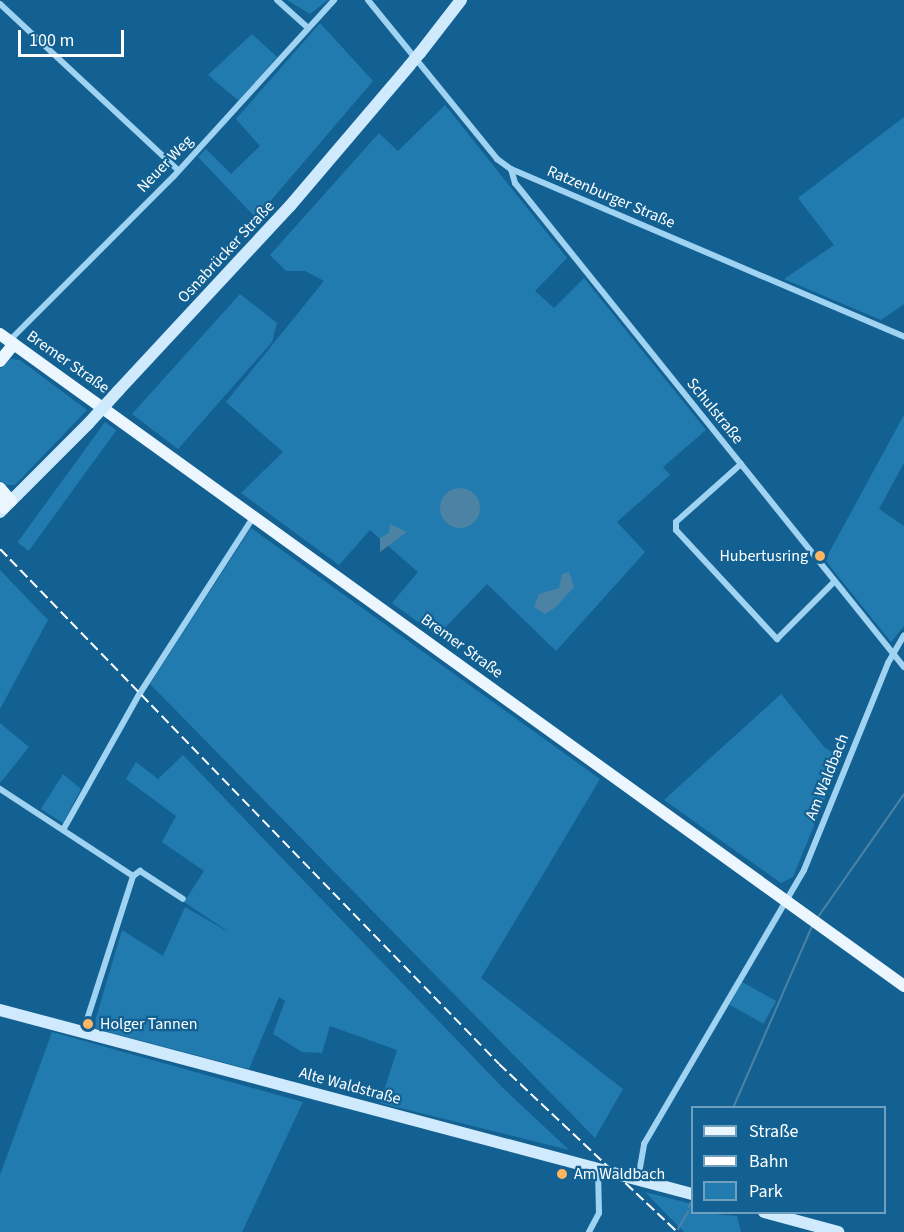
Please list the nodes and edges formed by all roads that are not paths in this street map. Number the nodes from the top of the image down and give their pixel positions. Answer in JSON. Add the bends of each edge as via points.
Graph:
{"nodes":[{"id":1,"x":277,"y":0,"type":"edge"},
{"id":2,"x":334,"y":0,"type":"edge"},
{"id":3,"x":368,"y":0,"type":"edge"},
{"id":4,"x":461,"y":0,"type":"edge"},
{"id":5,"x":0,"y":4,"type":"edge"},
{"id":6,"x":307,"y":27,"type":"junction"},
{"id":7,"x":176,"y":168,"type":"junction"},
{"id":8,"x":511,"y":169,"type":"junction"},
{"id":9,"x":904,"y":337,"type":"edge"},
{"id":10,"x":6,"y":341,"type":"edge"},
{"id":11,"x":0,"y":361,"type":"edge"},
{"id":12,"x":741,"y":465,"type":"junction"},
{"id":13,"x":0,"y":488,"type":"edge"},
{"id":14,"x":4,"y":506,"type":"edge"},
{"id":15,"x":254,"y":516,"type":"junction"},
{"id":16,"x":834,"y":582,"type":"junction"},
{"id":17,"x":904,"y":635,"type":"edge"},
{"id":18,"x":893,"y":654,"type":"junction"},
{"id":19,"x":904,"y":667,"type":"edge"},
{"id":20,"x":0,"y":789,"type":"edge"},
{"id":21,"x":63,"y":830,"type":"junction"},
{"id":22,"x":133,"y":876,"type":"junction"},
{"id":23,"x":784,"y":898,"type":"junction"},
{"id":24,"x":183,"y":899,"type":"dead end"},
{"id":25,"x":904,"y":986,"type":"edge"},
{"id":26,"x":0,"y":1010,"type":"edge"},
{"id":27,"x":83,"y":1032,"type":"junction"},
{"id":28,"x":598,"y":1169,"type":"junction"},
{"id":29,"x":638,"y":1179,"type":"junction"},
{"id":30,"x":691,"y":1193,"type":"edge"},
{"id":31,"x":771,"y":1214,"type":"edge"},
{"id":32,"x":589,"y":1232,"type":"edge"},
{"id":33,"x":838,"y":1232,"type":"edge"}],
"edges":[{"from":1,"to":6,"type":"street"},
{"from":2,"to":6,"type":"street","name":"Neuer Weg"},
{"from":3,"to":8,"type":"street","name":"Ratzenburger Straße","via":[[497,159]]},
{"from":4,"to":14,"type":"street","name":"Osnabrücker Straße","bridge":true,"via":[[290,206],[87,424]]},
{"from":5,"to":7,"type":"street"},
{"from":6,"to":7,"type":"street","name":"Neuer Weg","via":[[232,115]]},
{"from":7,"to":10,"type":"street","name":"Neuer Weg"},
{"from":8,"to":9,"type":"street","name":"Ratzenburger Straße"},
{"from":8,"to":12,"type":"street","name":"Schulstraße","via":[[516,183]]},
{"from":10,"to":11,"type":"main road"},
{"from":10,"to":15,"type":"main road","name":"Bremer Straße"},
{"from":12,"to":16,"type":"street","name":"Schulstraße"},
{"from":12,"to":16,"type":"street","via":[[676,522],[676,530],[777,639]]},
{"from":13,"to":14,"type":"main road"},
{"from":15,"to":21,"type":"street","via":[[140,693]]},
{"from":15,"to":23,"type":"main road","name":"Bremer Straße"},
{"from":16,"to":18,"type":"street","name":"Schulstraße"},
{"from":17,"to":18,"type":"street","name":"Am Waldbach"},
{"from":18,"to":19,"type":"street","name":"Schulstraße"},
{"from":18,"to":23,"type":"street","name":"Am Waldbach","via":[[804,870]]},
{"from":20,"to":21,"type":"street"},
{"from":21,"to":22,"type":"street"},
{"from":22,"to":24,"type":"street","via":[[140,871]]},
{"from":22,"to":27,"type":"street"},
{"from":23,"to":25,"type":"main road","name":"Bremer Straße"},
{"from":23,"to":29,"type":"street","name":"Am Waldbach","via":[[644,1144]]},
{"from":26,"to":27,"type":"street","name":"Alte Waldstraße"},
{"from":27,"to":28,"type":"street","name":"Alte Waldstraße"},
{"from":28,"to":29,"type":"street","name":"Alte Waldstraße"},
{"from":28,"to":32,"type":"street","via":[[599,1213]]},
{"from":29,"to":30,"type":"street","name":"Alte Waldstraße"},
{"from":31,"to":33,"type":"street"}]}
